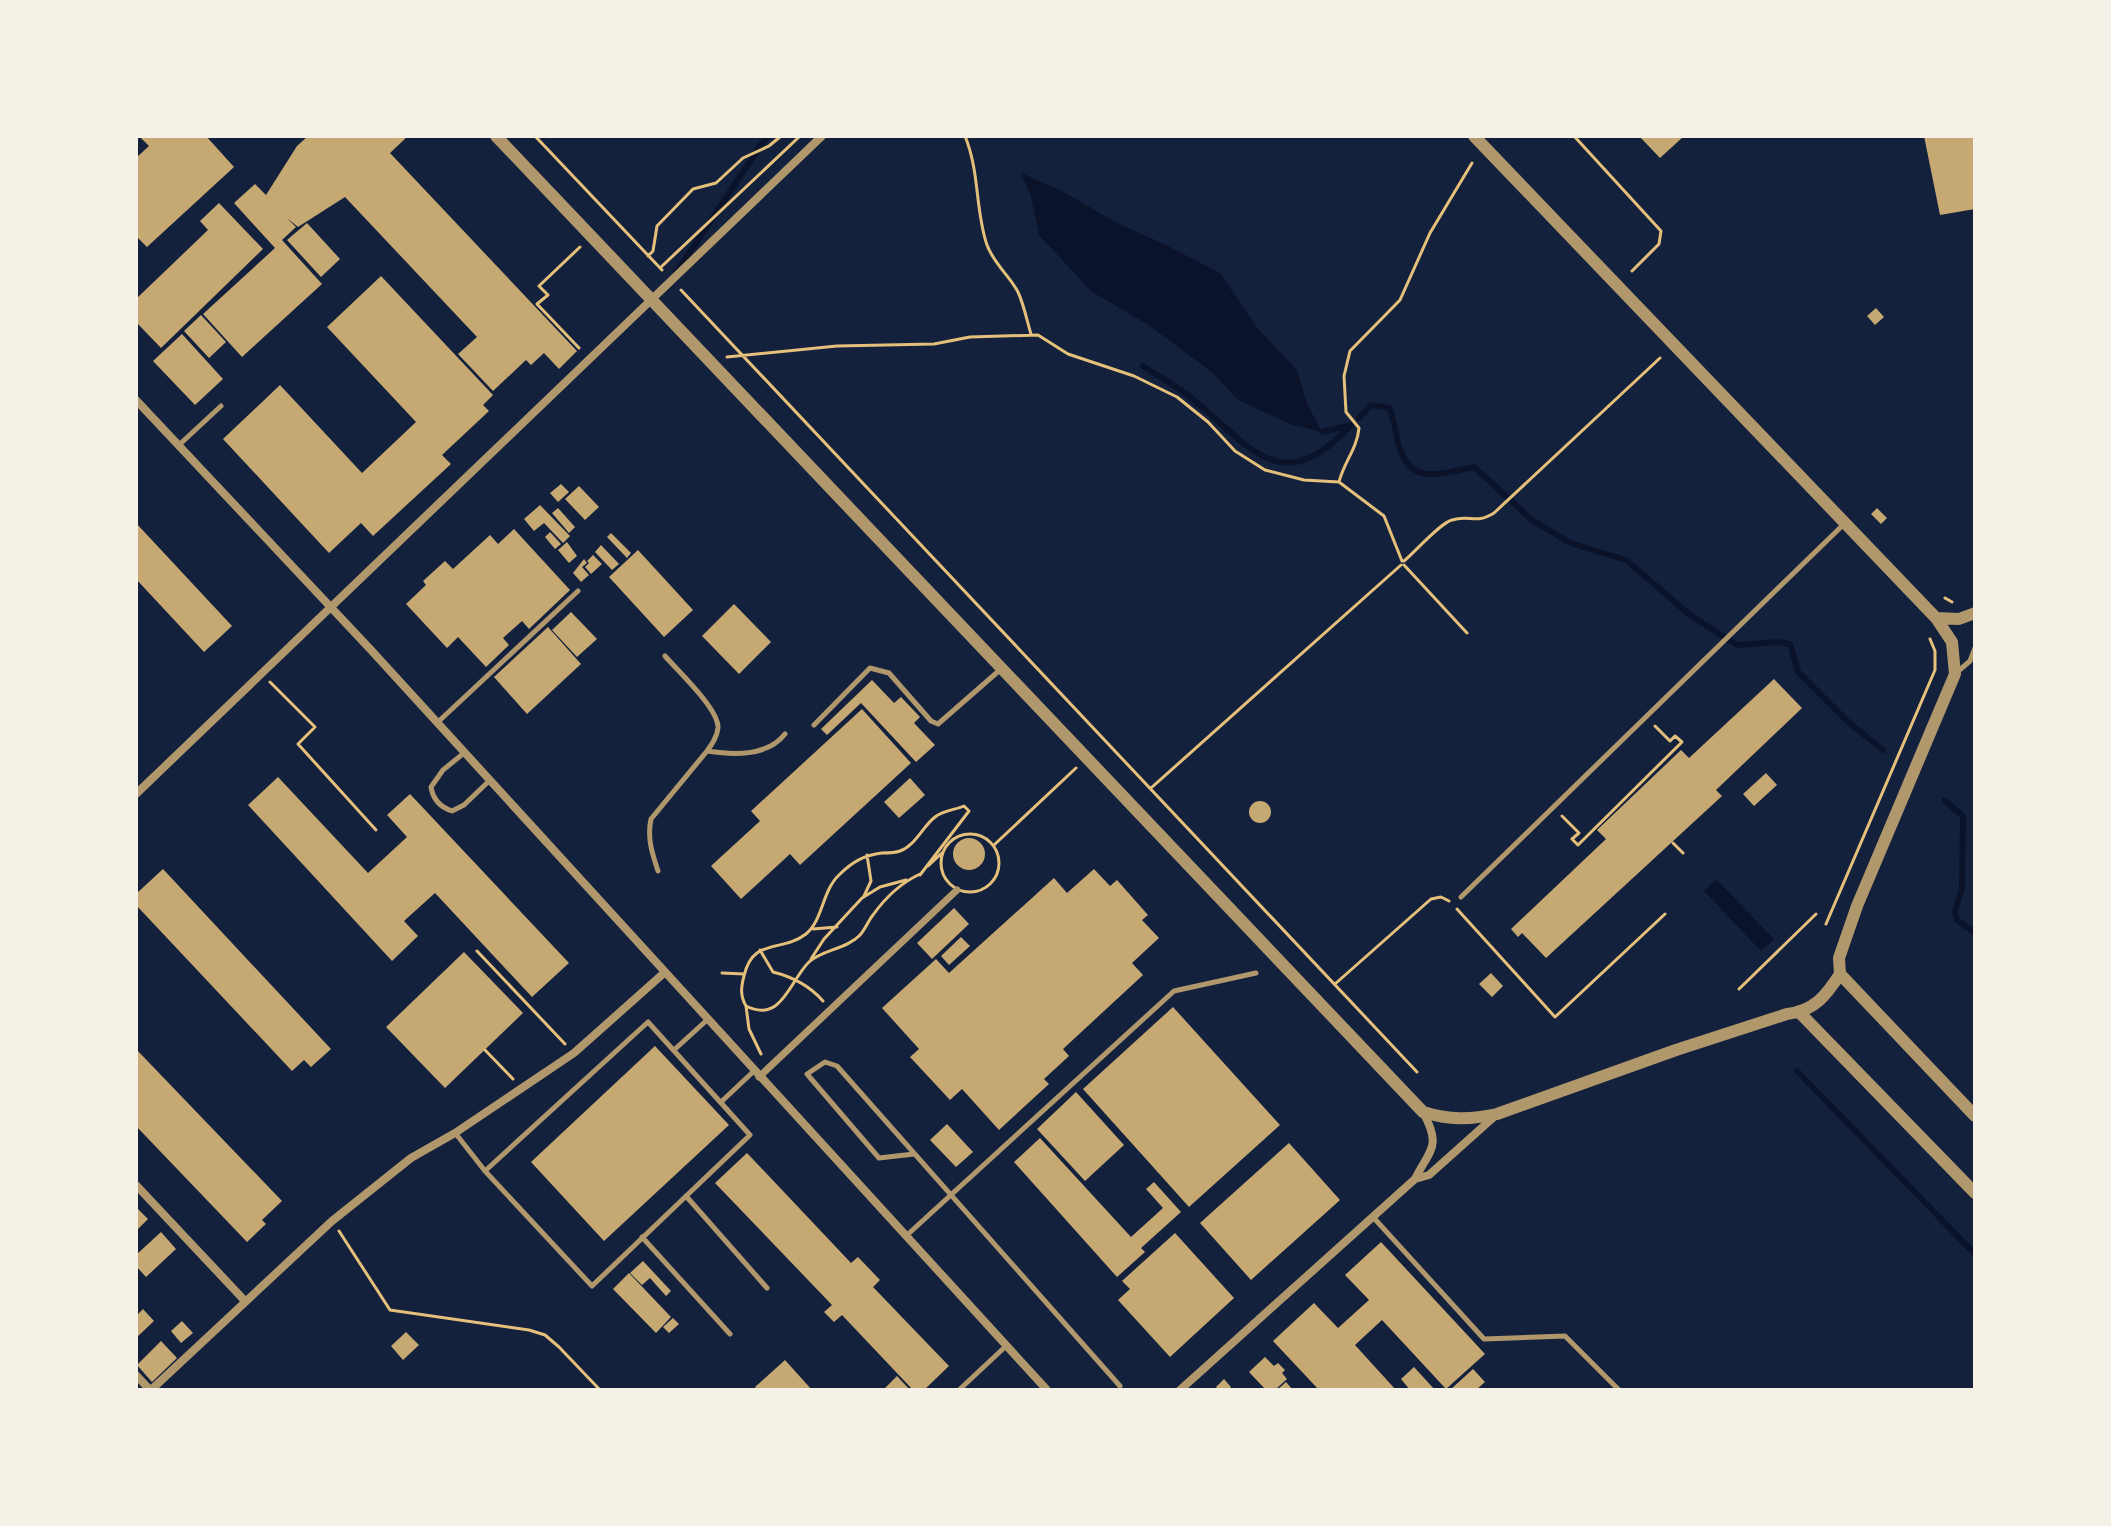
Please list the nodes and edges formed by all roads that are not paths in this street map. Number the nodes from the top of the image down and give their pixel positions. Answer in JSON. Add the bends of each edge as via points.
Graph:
{"nodes":[{"id":1,"x":496,"y":136,"type":"edge"},
{"id":2,"x":822,"y":136,"type":"edge"},
{"id":3,"x":1474,"y":136,"type":"edge"},
{"id":4,"x":651,"y":299,"type":"junction"},
{"id":5,"x":136,"y":400,"type":"edge"},
{"id":6,"x":221,"y":406,"type":"dead end"},
{"id":7,"x":179,"y":445,"type":"junction"},
{"id":8,"x":1845,"y":524,"type":"junction"},
{"id":9,"x":578,"y":591,"type":"dead end"},
{"id":10,"x":329,"y":608,"type":"junction"},
{"id":11,"x":1975,"y":613,"type":"edge"},
{"id":12,"x":1936,"y":618,"type":"junction"},
{"id":13,"x":1975,"y":648,"type":"edge"},
{"id":14,"x":665,"y":656,"type":"dead end"},
{"id":15,"x":1001,"y":669,"type":"junction"},
{"id":16,"x":1955,"y":674,"type":"junction"},
{"id":17,"x":437,"y":723,"type":"junction"},
{"id":18,"x":814,"y":725,"type":"dead end"},
{"id":19,"x":785,"y":734,"type":"dead end"},
{"id":20,"x":707,"y":751,"type":"junction"},
{"id":21,"x":464,"y":753,"type":"junction"},
{"id":22,"x":489,"y":781,"type":"junction"},
{"id":23,"x":136,"y":794,"type":"edge"},
{"id":24,"x":658,"y":871,"type":"dead end"},
{"id":25,"x":957,"y":890,"type":"road end"},
{"id":26,"x":1461,"y":897,"type":"dead end"},
{"id":27,"x":664,"y":973,"type":"junction"},
{"id":28,"x":1256,"y":973,"type":"dead end"},
{"id":29,"x":1840,"y":974,"type":"junction"},
{"id":30,"x":1800,"y":1013,"type":"junction"},
{"id":31,"x":707,"y":1020,"type":"junction"},
{"id":32,"x":674,"y":1050,"type":"junction"},
{"id":33,"x":756,"y":1074,"type":"junction"},
{"id":34,"x":721,"y":1102,"type":"junction"},
{"id":35,"x":1423,"y":1112,"type":"junction"},
{"id":36,"x":1497,"y":1114,"type":"junction"},
{"id":37,"x":1975,"y":1116,"type":"edge"},
{"id":38,"x":455,"y":1133,"type":"junction"},
{"id":39,"x":914,"y":1154,"type":"junction"},
{"id":40,"x":485,"y":1171,"type":"junction"},
{"id":41,"x":1415,"y":1179,"type":"junction"},
{"id":42,"x":136,"y":1185,"type":"edge"},
{"id":43,"x":1975,"y":1193,"type":"edge"},
{"id":44,"x":951,"y":1195,"type":"junction"},
{"id":45,"x":686,"y":1196,"type":"junction"},
{"id":46,"x":1373,"y":1217,"type":"junction"},
{"id":47,"x":642,"y":1237,"type":"junction"},
{"id":48,"x":905,"y":1237,"type":"junction"},
{"id":49,"x":767,"y":1288,"type":"dead end"},
{"id":50,"x":245,"y":1301,"type":"junction"},
{"id":51,"x":730,"y":1334,"type":"dead end"},
{"id":52,"x":1006,"y":1346,"type":"junction"},
{"id":53,"x":136,"y":1375,"type":"edge"},
{"id":54,"x":1120,"y":1386,"type":"dead end"},
{"id":55,"x":151,"y":1390,"type":"edge"},
{"id":56,"x":959,"y":1390,"type":"edge"},
{"id":57,"x":1047,"y":1390,"type":"edge"},
{"id":58,"x":1180,"y":1390,"type":"edge"},
{"id":59,"x":1619,"y":1390,"type":"edge"}],
"edges":[{"from":1,"to":4,"type":"street"},
{"from":2,"to":4,"type":"street"},
{"from":3,"to":8,"type":"street"},
{"from":4,"to":10,"type":"street"},
{"from":4,"to":15,"type":"street"},
{"from":5,"to":7,"type":"street"},
{"from":6,"to":7,"type":"lane"},
{"from":7,"to":10,"type":"street"},
{"from":8,"to":12,"type":"street"},
{"from":8,"to":26,"type":"lane"},
{"from":9,"to":17,"type":"lane"},
{"from":10,"to":17,"type":"street"},
{"from":10,"to":23,"type":"street"},
{"from":11,"to":12,"type":"street"},
{"from":12,"to":16,"type":"street","via":[[1952,642]]},
{"from":13,"to":16,"type":"lane"},
{"from":14,"to":20,"type":"lane","via":[[712,710],[718,724]]},
{"from":15,"to":18,"type":"lane","via":[[938,724],[889,673],[870,668]]},
{"from":15,"to":35,"type":"street"},
{"from":16,"to":29,"type":"street","via":[[1857,906],[1839,958]]},
{"from":17,"to":21,"type":"street"},
{"from":19,"to":20,"type":"lane","via":[[753,752]]},
{"from":20,"to":24,"type":"lane","via":[[651,819],[650,847]]},
{"from":21,"to":22,"type":"street"},
{"from":21,"to":22,"type":"lane","via":[[443,770],[431,787],[432,796],[452,811]]},
{"from":22,"to":27,"type":"street"},
{"from":25,"to":33,"type":"street"},
{"from":27,"to":31,"type":"street"},
{"from":27,"to":38,"type":"street","via":[[574,1053]]},
{"from":28,"to":44,"type":"lane","via":[[1174,991]]},
{"from":29,"to":30,"type":"street","via":[[1824,999]]},
{"from":29,"to":37,"type":"street"},
{"from":30,"to":36,"type":"street","via":[[1676,1050]]},
{"from":30,"to":43,"type":"street"},
{"from":31,"to":32,"type":"lane"},
{"from":31,"to":33,"type":"street"},
{"from":32,"to":34,"type":"lane"},
{"from":32,"to":40,"type":"lane","via":[[648,1022]]},
{"from":33,"to":34,"type":"lane"},
{"from":33,"to":48,"type":"street"},
{"from":34,"to":45,"type":"lane","via":[[750,1135]]},
{"from":35,"to":36,"type":"street","via":[[1474,1120]]},
{"from":35,"to":41,"type":"street","via":[[1434,1144]]},
{"from":36,"to":41,"type":"street","via":[[1429,1175]]},
{"from":38,"to":40,"type":"lane"},
{"from":38,"to":50,"type":"street","via":[[411,1158],[332,1221]]},
{"from":39,"to":39,"type":"lane","via":[[837,1066],[825,1062],[807,1074],[879,1158]]},
{"from":39,"to":44,"type":"lane"},
{"from":40,"to":47,"type":"lane","via":[[592,1286]]},
{"from":41,"to":46,"type":"street"},
{"from":42,"to":50,"type":"street"},
{"from":44,"to":48,"type":"lane"},
{"from":44,"to":54,"type":"lane"},
{"from":45,"to":47,"type":"lane"},
{"from":45,"to":49,"type":"lane"},
{"from":46,"to":58,"type":"street"},
{"from":46,"to":59,"type":"lane","via":[[1484,1339],[1565,1336]]},
{"from":47,"to":51,"type":"lane"},
{"from":48,"to":52,"type":"street"},
{"from":50,"to":55,"type":"street"},
{"from":52,"to":56,"type":"lane"},
{"from":52,"to":57,"type":"street"},
{"from":53,"to":55,"type":"street"}]}
